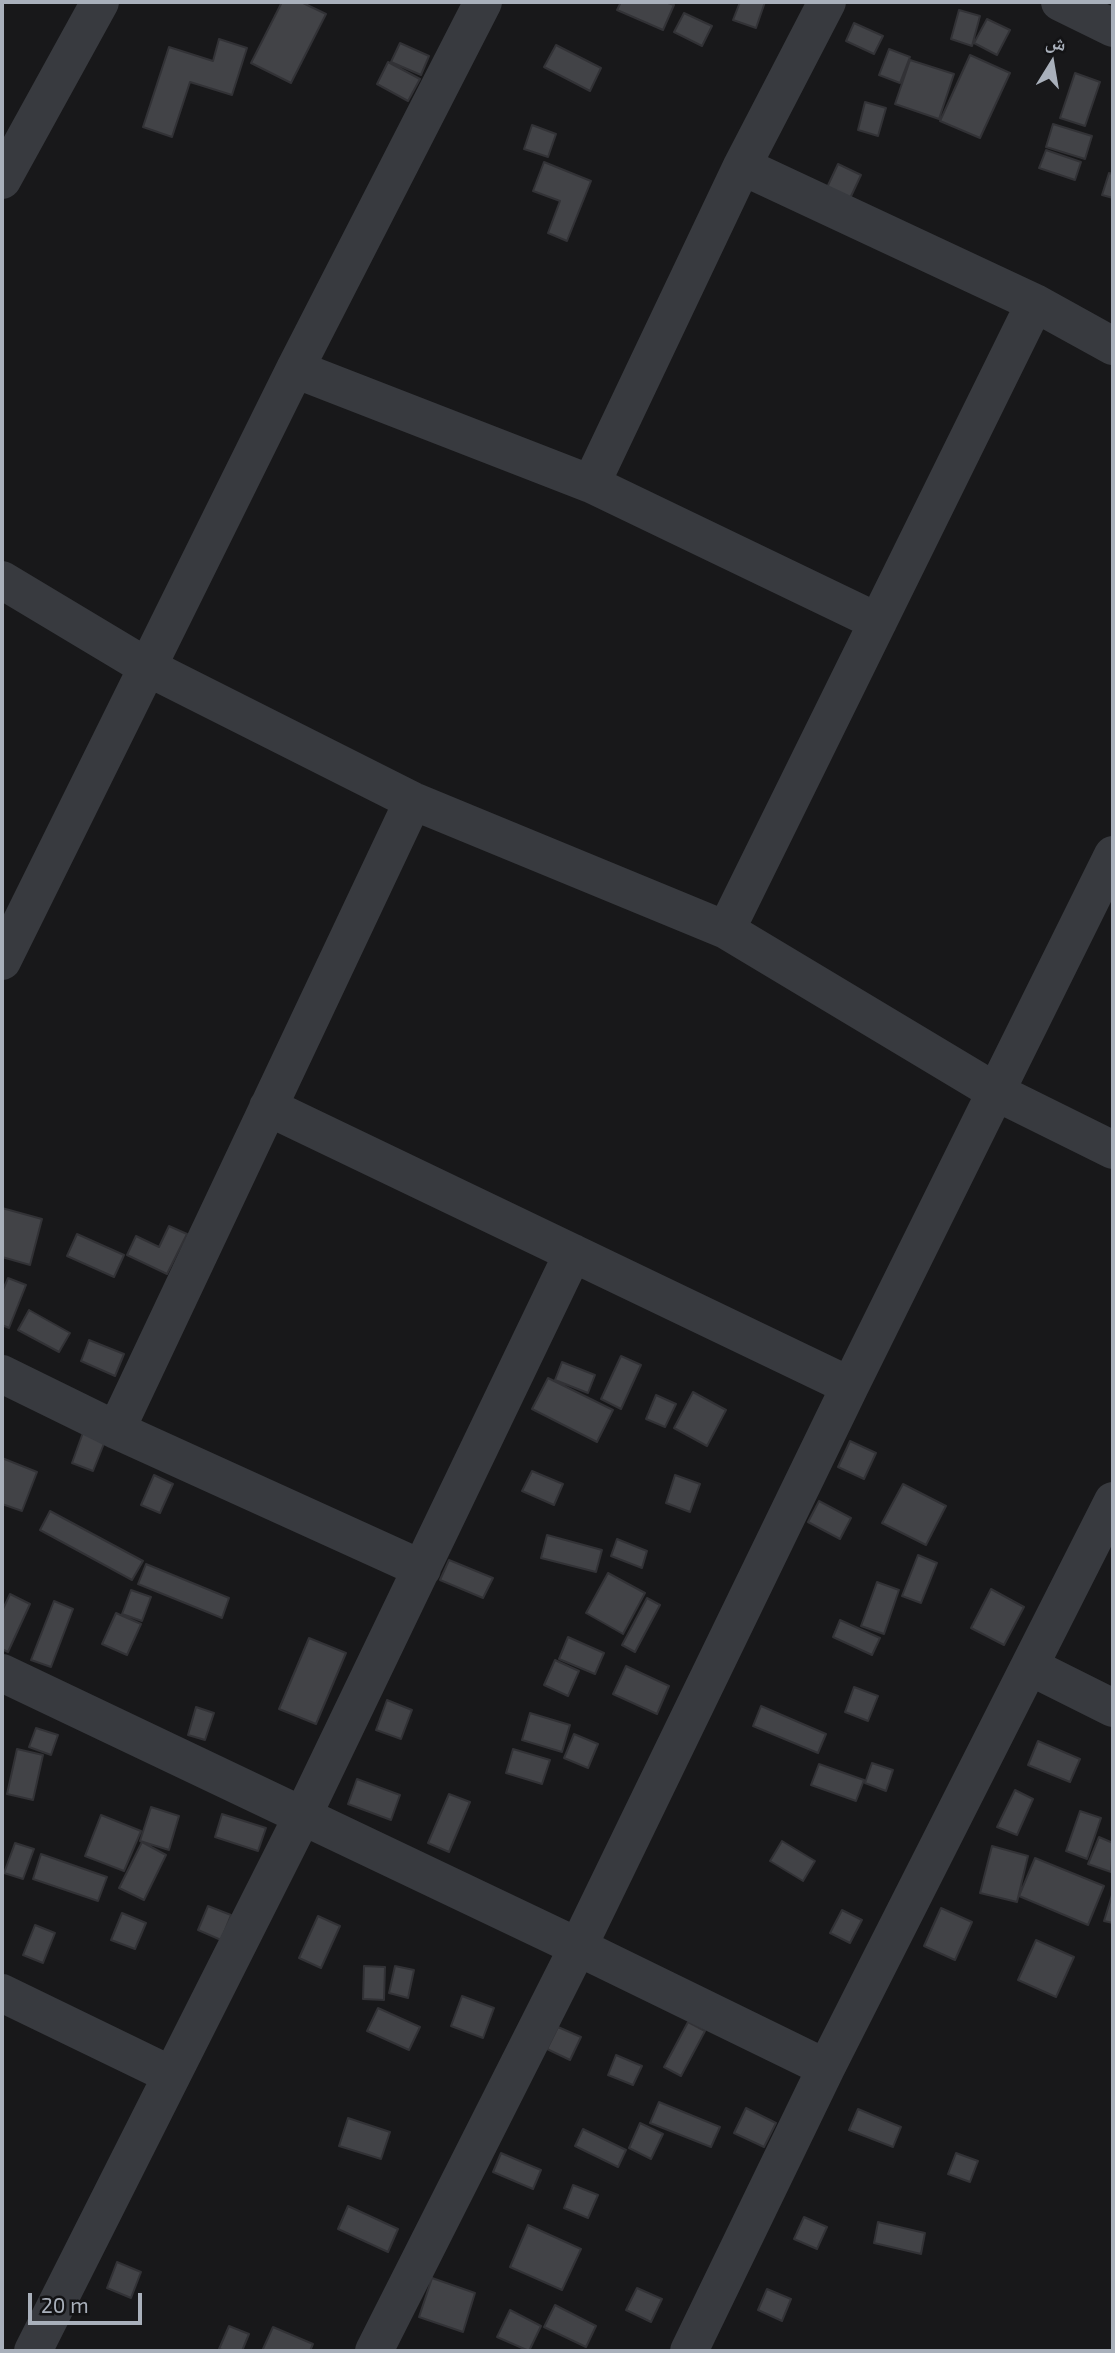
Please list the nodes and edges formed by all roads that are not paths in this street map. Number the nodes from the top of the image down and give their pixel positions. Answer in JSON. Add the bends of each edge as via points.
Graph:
{"nodes":[{"id":1,"x":100,"y":2,"type":"edge"},
{"id":2,"x":483,"y":2,"type":"edge"},
{"id":3,"x":827,"y":2,"type":"edge"},
{"id":4,"x":1060,"y":2,"type":"edge"},
{"id":5,"x":1113,"y":28,"type":"edge"},
{"id":6,"x":742,"y":166,"type":"junction"},
{"id":7,"x":2,"y":180,"type":"edge"},
{"id":8,"x":1035,"y":303,"type":"junction"},
{"id":9,"x":1113,"y":346,"type":"edge"},
{"id":10,"x":295,"y":369,"type":"junction"},
{"id":11,"x":591,"y":484,"type":"junction"},
{"id":12,"x":2,"y":580,"type":"edge"},
{"id":13,"x":878,"y":622,"type":"junction"},
{"id":14,"x":147,"y":667,"type":"junction"},
{"id":15,"x":414,"y":801,"type":"junction"},
{"id":16,"x":1113,"y":855,"type":"edge"},
{"id":17,"x":726,"y":930,"type":"junction"},
{"id":18,"x":2,"y":961,"type":"edge"},
{"id":19,"x":996,"y":1092,"type":"junction"},
{"id":20,"x":268,"y":1107,"type":"junction"},
{"id":21,"x":1113,"y":1150,"type":"edge"},
{"id":22,"x":573,"y":1253,"type":"junction"},
{"id":23,"x":2,"y":1374,"type":"edge"},
{"id":24,"x":850,"y":1386,"type":"junction"},
{"id":25,"x":116,"y":1430,"type":"junction"},
{"id":26,"x":1113,"y":1501,"type":"edge"},
{"id":27,"x":422,"y":1569,"type":"junction"},
{"id":28,"x":1031,"y":1667,"type":"junction"},
{"id":29,"x":2,"y":1673,"type":"edge"},
{"id":30,"x":1113,"y":1708,"type":"edge"},
{"id":31,"x":302,"y":1817,"type":"junction"},
{"id":32,"x":578,"y":1947,"type":"junction"},
{"id":33,"x":2,"y":1993,"type":"edge"},
{"id":34,"x":826,"y":2068,"type":"junction"},
{"id":35,"x":171,"y":2075,"type":"junction"},
{"id":36,"x":33,"y":2351,"type":"edge"},
{"id":37,"x":374,"y":2351,"type":"edge"},
{"id":38,"x":689,"y":2351,"type":"edge"}],
"edges":[{"from":1,"to":7,"type":"street"},
{"from":2,"to":10,"type":"street"},
{"from":3,"to":6,"type":"street"},
{"from":4,"to":5,"type":"street"},
{"from":6,"to":8,"type":"street"},
{"from":6,"to":11,"type":"street"},
{"from":8,"to":9,"type":"street"},
{"from":8,"to":13,"type":"street"},
{"from":10,"to":11,"type":"street"},
{"from":10,"to":14,"type":"street"},
{"from":11,"to":13,"type":"street"},
{"from":12,"to":14,"type":"street"},
{"from":13,"to":17,"type":"street"},
{"from":14,"to":15,"type":"street"},
{"from":14,"to":18,"type":"street"},
{"from":15,"to":17,"type":"street"},
{"from":15,"to":20,"type":"street"},
{"from":16,"to":19,"type":"street"},
{"from":17,"to":19,"type":"street"},
{"from":19,"to":21,"type":"street"},
{"from":19,"to":24,"type":"street"},
{"from":20,"to":22,"type":"street"},
{"from":20,"to":25,"type":"street"},
{"from":22,"to":24,"type":"street"},
{"from":22,"to":27,"type":"street"},
{"from":23,"to":25,"type":"street"},
{"from":24,"to":32,"type":"street"},
{"from":25,"to":27,"type":"street"},
{"from":26,"to":28,"type":"street"},
{"from":27,"to":31,"type":"street"},
{"from":28,"to":30,"type":"street"},
{"from":28,"to":34,"type":"street"},
{"from":29,"to":31,"type":"street"},
{"from":31,"to":32,"type":"street"},
{"from":31,"to":35,"type":"street"},
{"from":32,"to":34,"type":"street"},
{"from":32,"to":37,"type":"street"},
{"from":33,"to":35,"type":"street"},
{"from":34,"to":38,"type":"street"},
{"from":35,"to":36,"type":"street"}]}
